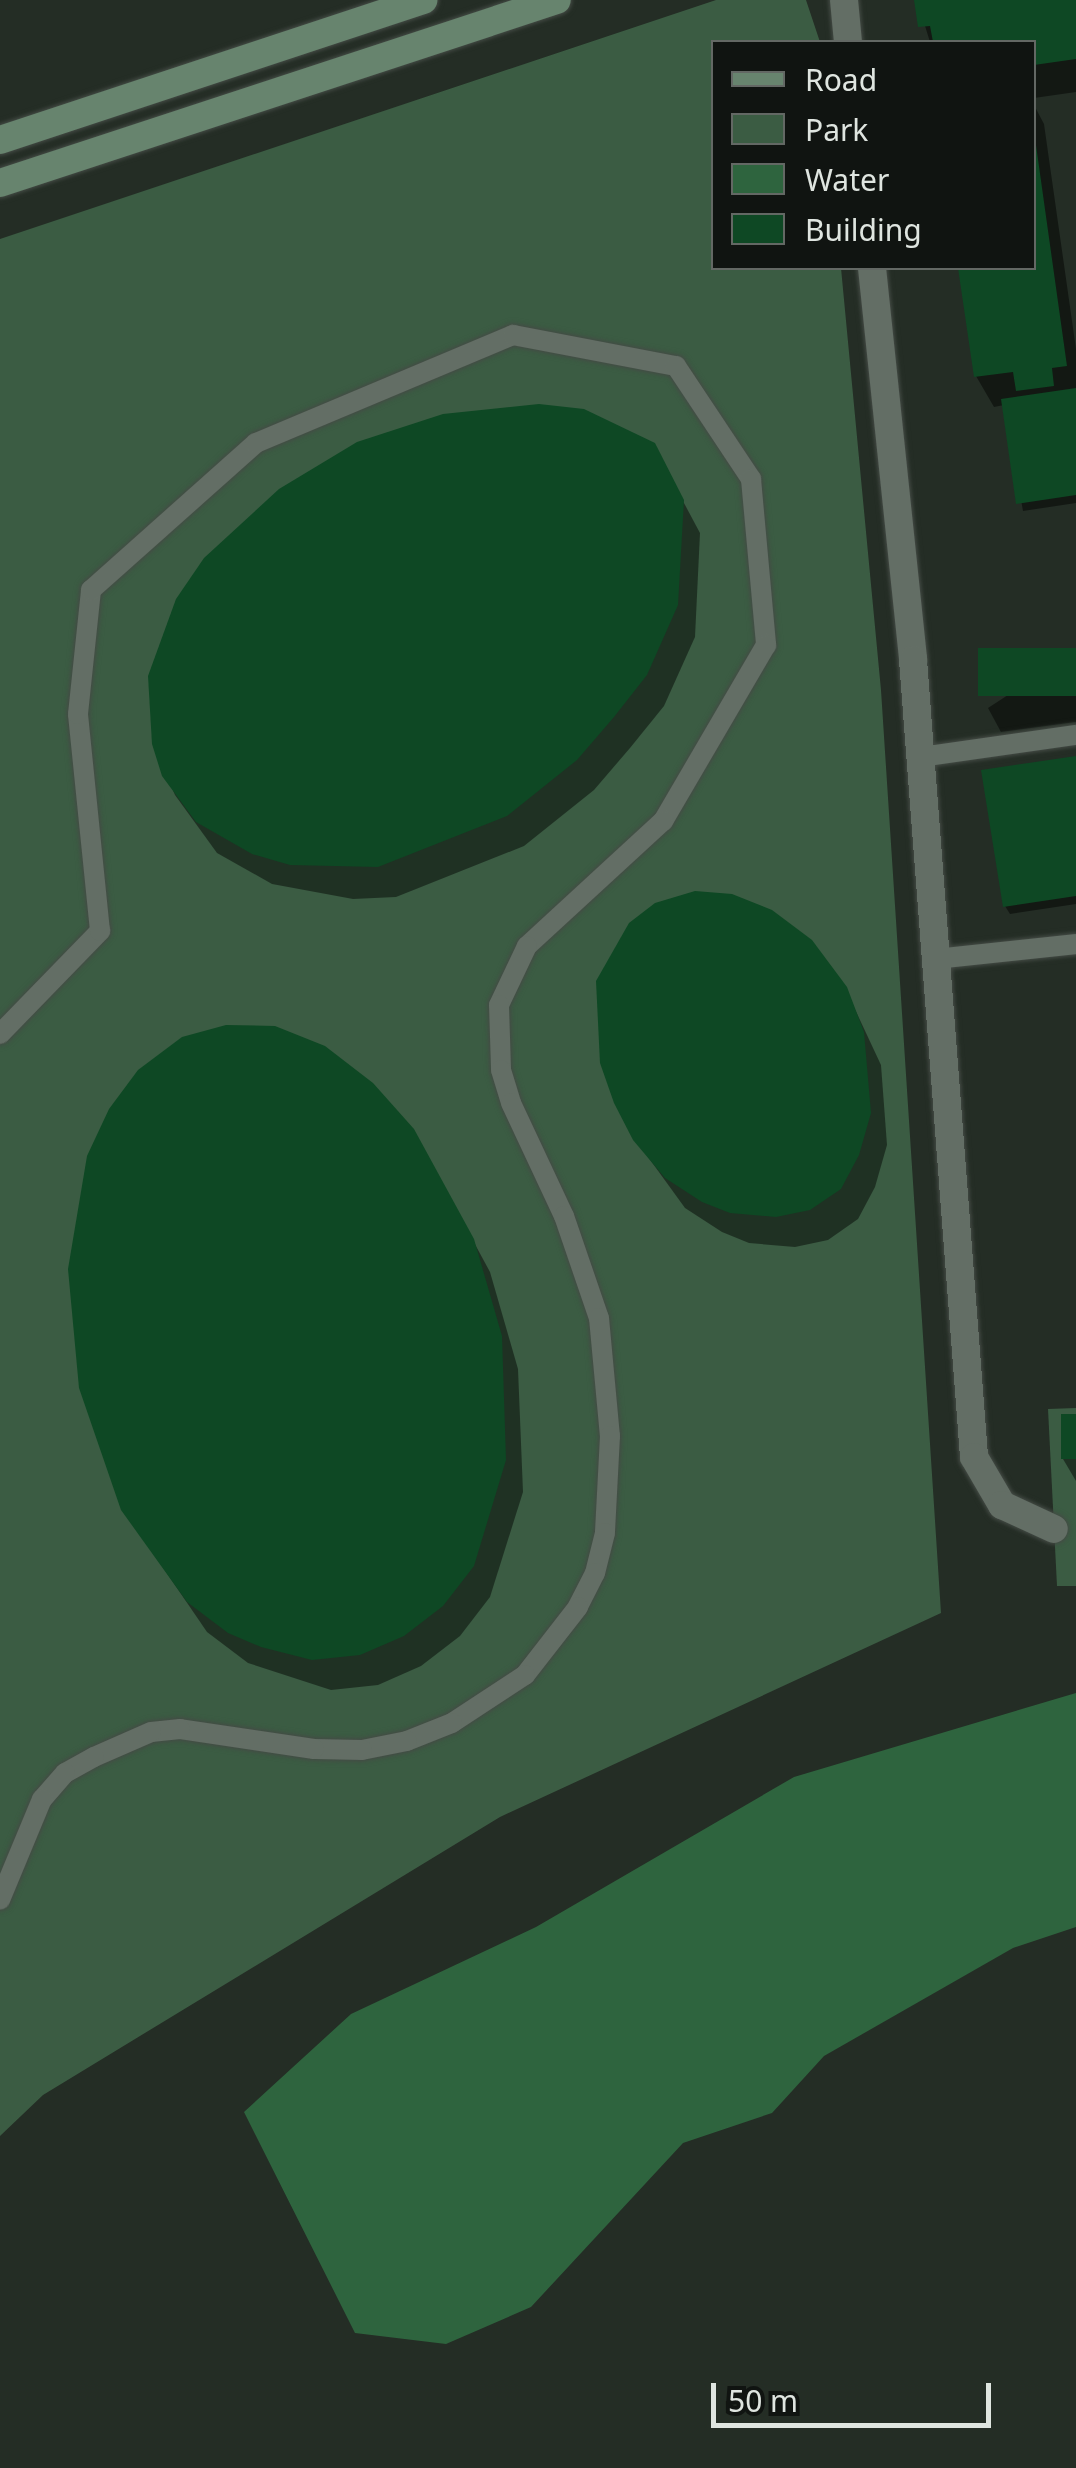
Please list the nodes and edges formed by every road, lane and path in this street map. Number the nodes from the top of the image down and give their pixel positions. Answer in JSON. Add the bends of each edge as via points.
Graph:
{"nodes":[{"id":1,"x":423,"y":0,"type":"edge"},
{"id":2,"x":557,"y":0,"type":"edge"},
{"id":3,"x":844,"y":0,"type":"edge"},
{"id":4,"x":848,"y":40,"type":"edge"},
{"id":5,"x":0,"y":140,"type":"edge"},
{"id":6,"x":0,"y":183,"type":"edge"},
{"id":7,"x":872,"y":270,"type":"edge"},
{"id":8,"x":1076,"y":734,"type":"edge"},
{"id":9,"x":921,"y":757,"type":"junction"},
{"id":10,"x":1076,"y":944,"type":"edge"},
{"id":11,"x":936,"y":960,"type":"junction"},
{"id":12,"x":0,"y":1034,"type":"edge"},
{"id":13,"x":1054,"y":1529,"type":"dead end"},
{"id":14,"x":0,"y":1900,"type":"edge"}],
"edges":[{"from":1,"to":5,"type":"main road"},
{"from":2,"to":6,"type":"main road"},
{"from":3,"to":4,"type":"street"},
{"from":7,"to":9,"type":"street"},
{"from":8,"to":9,"type":"lane"},
{"from":9,"to":11,"type":"street"},
{"from":10,"to":11,"type":"lane"},
{"from":11,"to":13,"type":"street","via":[[974,1458],[1002,1505]]},
{"from":12,"to":14,"type":"lane","via":[[100,931],[78,714],[91,590],[256,443],[513,335],[676,366],[751,478],[766,645],[663,820],[545,925],[509,974],[499,1005],[501,1070],[511,1103],[564,1216],[600,1318],[610,1436],[605,1533],[595,1572],[578,1608],[525,1675],[452,1722],[407,1741],[362,1750],[314,1749],[180,1730],[151,1732],[94,1757],[65,1773],[42,1799]]}]}
